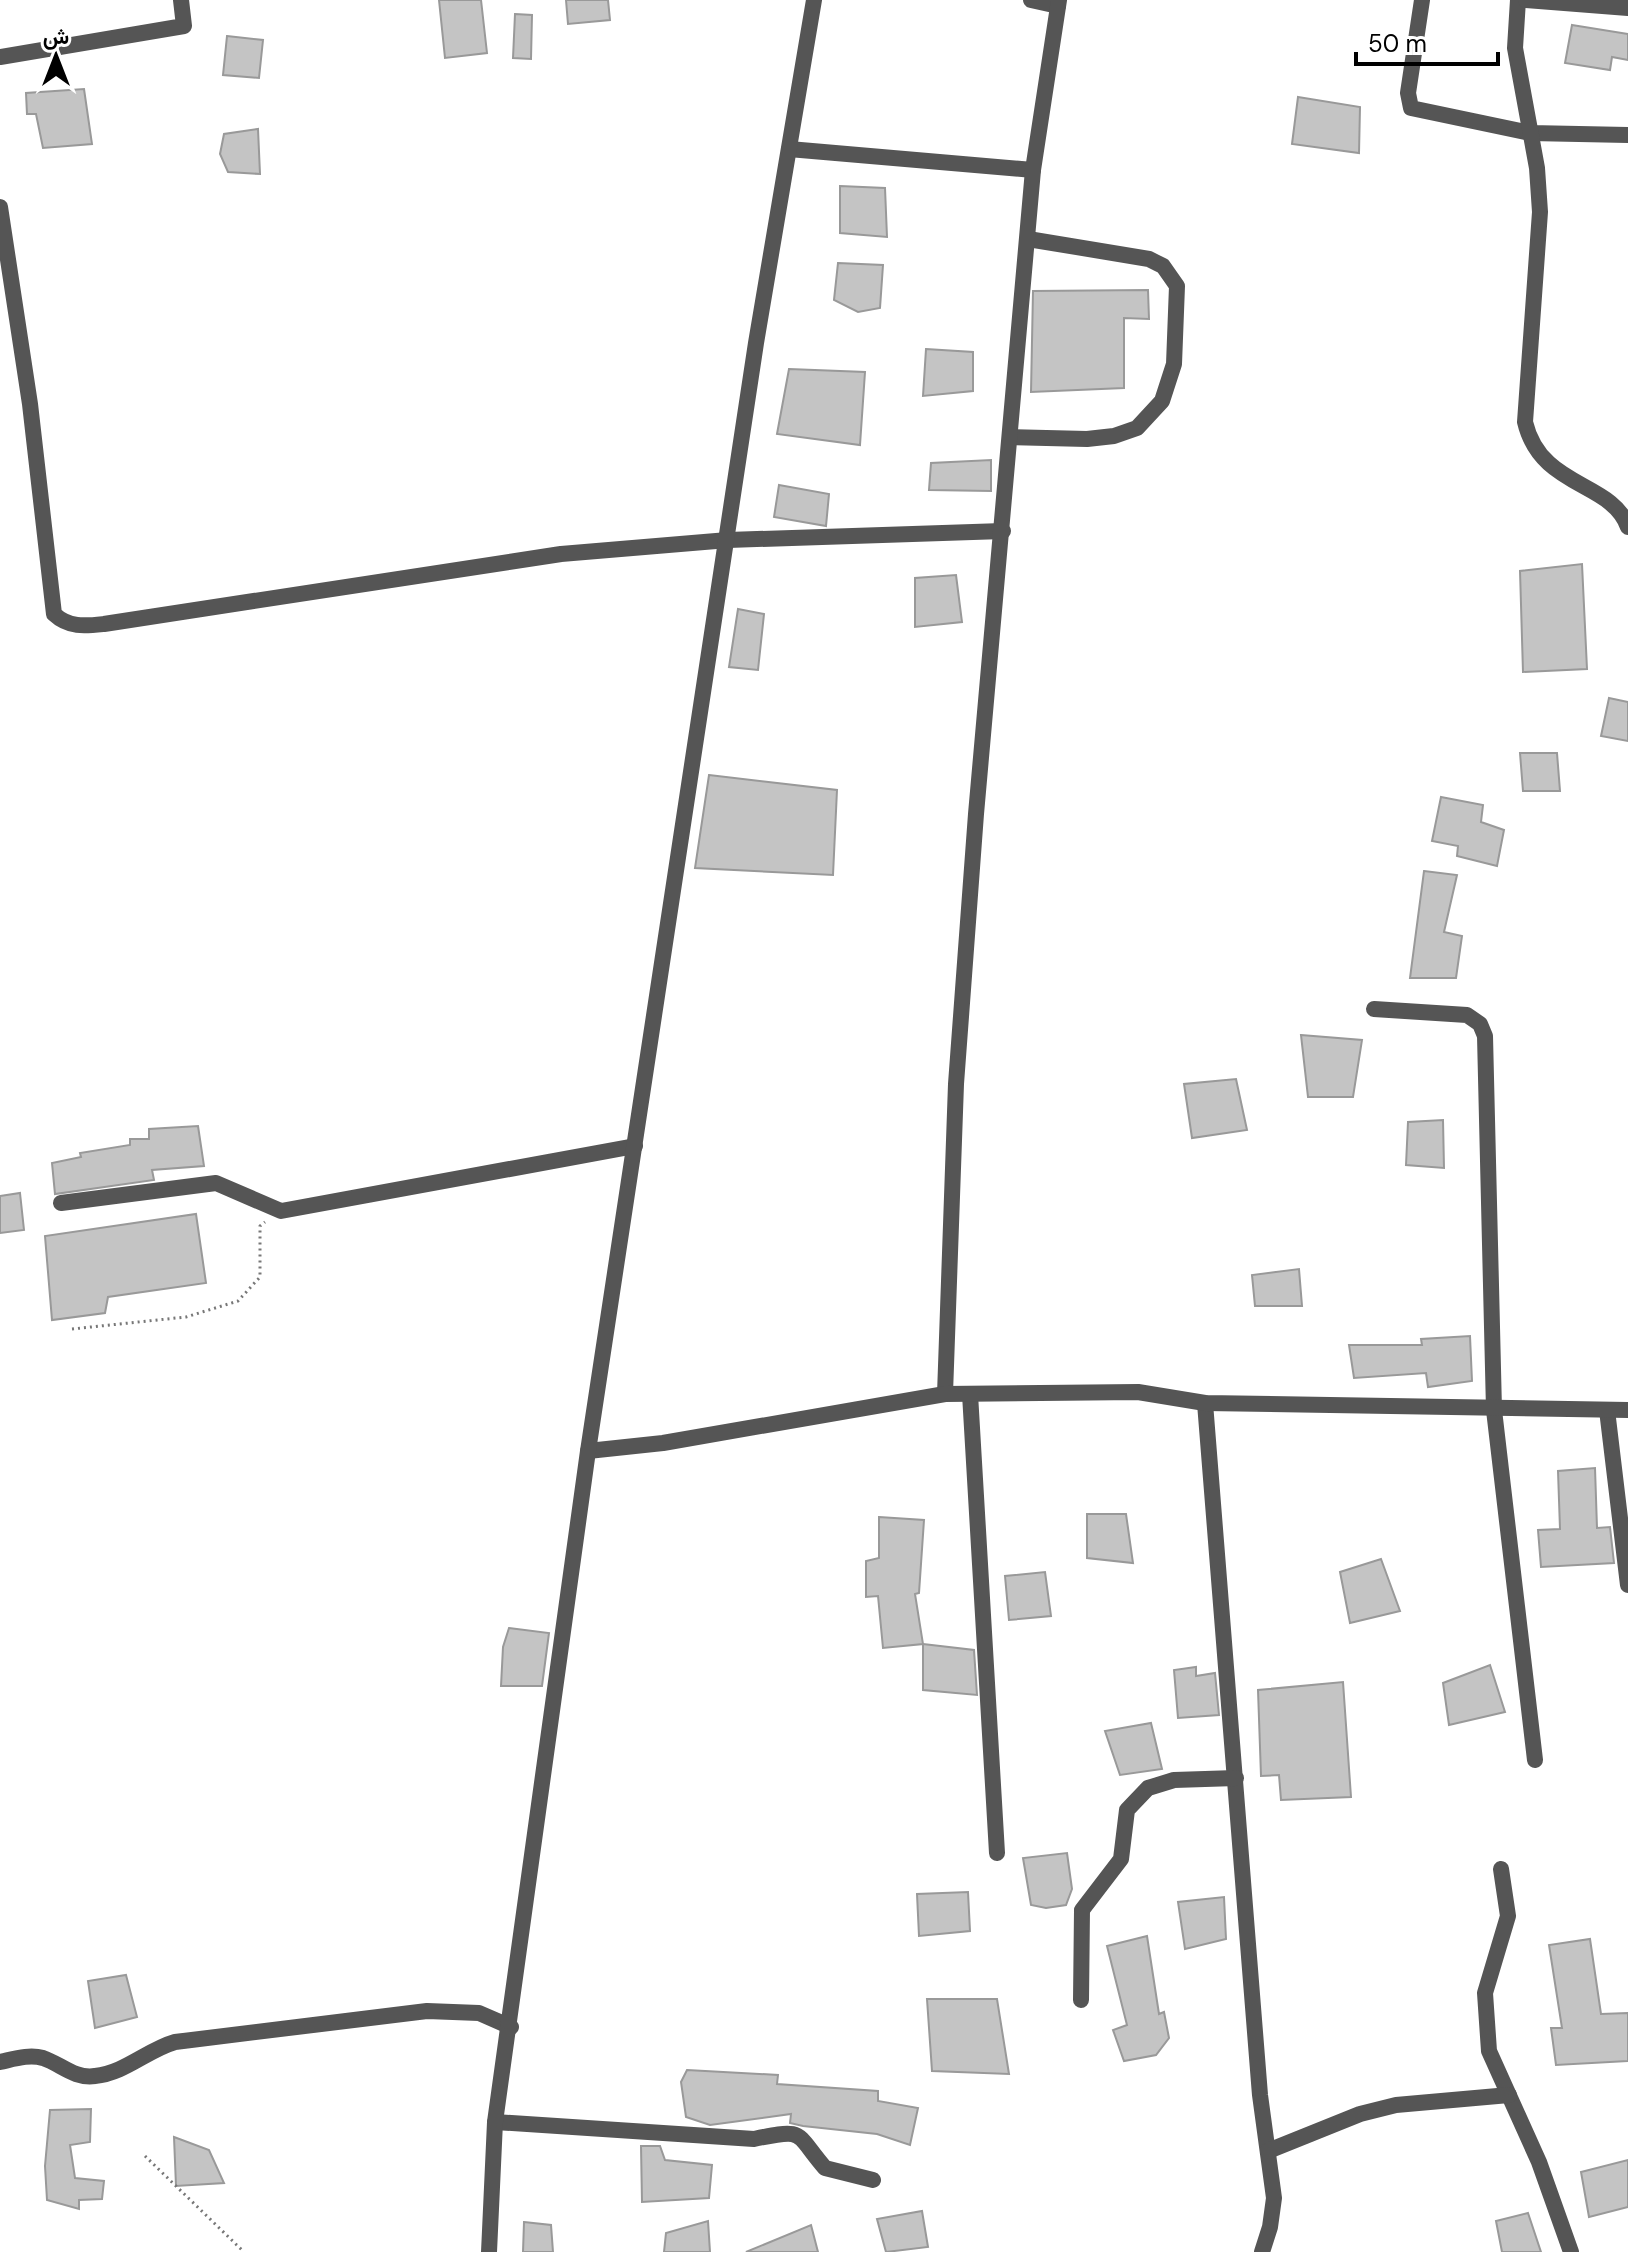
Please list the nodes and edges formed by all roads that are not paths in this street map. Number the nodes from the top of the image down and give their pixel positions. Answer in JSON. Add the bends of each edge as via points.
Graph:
{"nodes":[{"id":1,"x":181,"y":0,"type":"edge"},
{"id":2,"x":814,"y":0,"type":"edge"},
{"id":3,"x":1031,"y":0,"type":"edge"},
{"id":4,"x":1422,"y":0,"type":"edge"},
{"id":5,"x":1518,"y":0,"type":"edge"},
{"id":6,"x":1526,"y":0,"type":"edge"},
{"id":7,"x":1059,"y":3,"type":"edge"},
{"id":8,"x":1628,"y":8,"type":"edge"},
{"id":9,"x":0,"y":57,"type":"edge"},
{"id":10,"x":1530,"y":133,"type":"junction"},
{"id":11,"x":1628,"y":135,"type":"edge"},
{"id":12,"x":789,"y":149,"type":"junction"},
{"id":13,"x":1033,"y":170,"type":"junction"},
{"id":14,"x":0,"y":207,"type":"edge"},
{"id":15,"x":1028,"y":239,"type":"junction"},
{"id":16,"x":1011,"y":437,"type":"junction"},
{"id":17,"x":1628,"y":527,"type":"edge"},
{"id":18,"x":1003,"y":531,"type":"junction"},
{"id":19,"x":728,"y":540,"type":"junction"},
{"id":20,"x":1374,"y":1009,"type":"dead end"},
{"id":21,"x":635,"y":1146,"type":"junction"},
{"id":22,"x":61,"y":1203,"type":"dead end"},
{"id":23,"x":945,"y":1394,"type":"junction"},
{"id":24,"x":970,"y":1394,"type":"junction"},
{"id":25,"x":1205,"y":1403,"type":"junction"},
{"id":26,"x":1494,"y":1410,"type":"junction"},
{"id":27,"x":1607,"y":1410,"type":"junction"},
{"id":28,"x":1628,"y":1410,"type":"edge"},
{"id":29,"x":588,"y":1451,"type":"junction"},
{"id":30,"x":1628,"y":1585,"type":"edge"},
{"id":31,"x":1535,"y":1760,"type":"dead end"},
{"id":32,"x":1236,"y":1778,"type":"junction"},
{"id":33,"x":997,"y":1853,"type":"dead end"},
{"id":34,"x":1501,"y":1869,"type":"dead end"},
{"id":35,"x":1081,"y":2000,"type":"dead end"},
{"id":36,"x":511,"y":2027,"type":"junction"},
{"id":37,"x":0,"y":2062,"type":"edge"},
{"id":38,"x":1509,"y":2095,"type":"junction"},
{"id":39,"x":495,"y":2122,"type":"junction"},
{"id":40,"x":1268,"y":2151,"type":"junction"},
{"id":41,"x":873,"y":2180,"type":"dead end"},
{"id":42,"x":489,"y":2252,"type":"edge"},
{"id":43,"x":1262,"y":2252,"type":"edge"},
{"id":44,"x":1571,"y":2252,"type":"edge"}],
"edges":[{"from":1,"to":9,"type":"street","via":[[184,26]]},
{"from":2,"to":12,"type":"street"},
{"from":3,"to":7,"type":"street"},
{"from":4,"to":10,"type":"street","via":[[1408,93],[1411,108]]},
{"from":5,"to":10,"type":"street","via":[[1515,48]]},
{"from":6,"to":8,"type":"street"},
{"from":7,"to":13,"type":"street"},
{"from":10,"to":11,"type":"street"},
{"from":10,"to":17,"type":"street","via":[[1540,212],[1525,422],[1530,443],[1560,474],[1617,508]]},
{"from":12,"to":13,"type":"street"},
{"from":12,"to":19,"type":"street"},
{"from":13,"to":15,"type":"street"},
{"from":14,"to":19,"type":"street","via":[[54,614],[63,623],[104,624],[561,554]]},
{"from":15,"to":16,"type":"street"},
{"from":15,"to":16,"type":"street","via":[[1149,259],[1163,266],[1177,286],[1174,364],[1162,401],[1137,428],[1087,439]]},
{"from":16,"to":18,"type":"street"},
{"from":18,"to":19,"type":"street"},
{"from":18,"to":23,"type":"street","via":[[956,1084]]},
{"from":19,"to":21,"type":"street"},
{"from":20,"to":26,"type":"street","via":[[1467,1015],[1480,1024],[1485,1036]]},
{"from":21,"to":22,"type":"street","via":[[281,1211],[216,1183]]},
{"from":21,"to":29,"type":"street"},
{"from":23,"to":24,"type":"street"},
{"from":23,"to":29,"type":"street"},
{"from":24,"to":25,"type":"street","via":[[1138,1392]]},
{"from":24,"to":33,"type":"street"},
{"from":25,"to":26,"type":"street"},
{"from":25,"to":32,"type":"street"},
{"from":26,"to":27,"type":"street"},
{"from":26,"to":31,"type":"street"},
{"from":27,"to":28,"type":"street"},
{"from":27,"to":30,"type":"street"},
{"from":29,"to":36,"type":"street"},
{"from":32,"to":35,"type":"street","via":[[1174,1780],[1148,1788],[1127,1810],[1121,1859],[1082,1910]]},
{"from":32,"to":40,"type":"street"},
{"from":34,"to":38,"type":"street","via":[[1508,1916],[1489,1970],[1485,2020],[1489,2051]]},
{"from":36,"to":37,"type":"street","via":[[479,2013],[427,2011],[175,2042],[92,2077],[35,2057]]},
{"from":36,"to":39,"type":"street"},
{"from":38,"to":40,"type":"street","via":[[1396,2105]]},
{"from":38,"to":44,"type":"street"},
{"from":39,"to":41,"type":"street","via":[[754,2139],[793,2133],[808,2142],[825,2168]]},
{"from":39,"to":42,"type":"street"},
{"from":40,"to":43,"type":"street","via":[[1273,2212]]}]}
